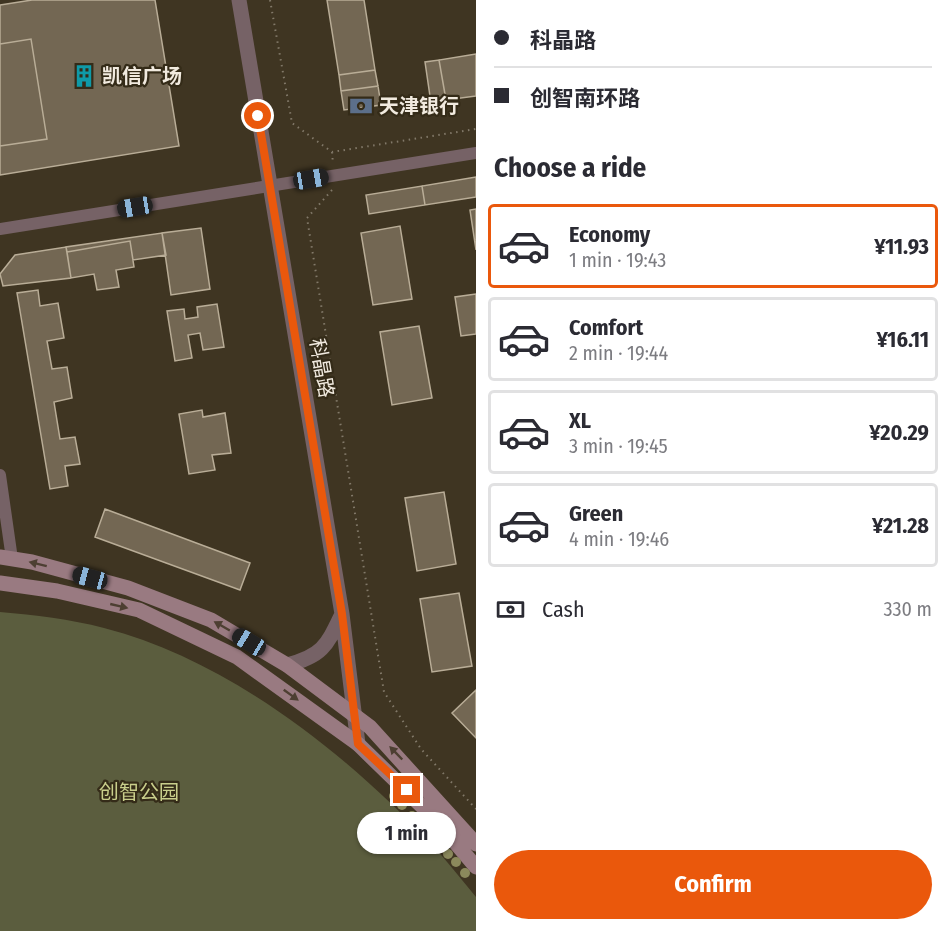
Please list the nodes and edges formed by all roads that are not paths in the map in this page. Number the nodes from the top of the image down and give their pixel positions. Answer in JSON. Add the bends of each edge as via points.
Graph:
{"nodes":[{"id":1,"x":239,"y":0,"type":"edge"},
{"id":2,"x":476,"y":153,"type":"edge"},
{"id":3,"x":270,"y":185,"type":"junction"},
{"id":4,"x":0,"y":229,"type":"edge"},
{"id":5,"x":0,"y":475,"type":"edge"},
{"id":6,"x":6,"y":558,"type":"edge"},
{"id":7,"x":0,"y":583,"type":"edge"},
{"id":8,"x":342,"y":614,"type":"junction"},
{"id":9,"x":287,"y":665,"type":"junction"},
{"id":10,"x":355,"y":716,"type":"junction"},
{"id":11,"x":358,"y":744,"type":"junction"},
{"id":12,"x":476,"y":844,"type":"edge"},
{"id":13,"x":476,"y":867,"type":"edge"}],
"edges":[{"from":1,"to":3,"type":"street","name":"科晶路"},
{"from":2,"to":3,"type":"street"},
{"from":3,"to":4,"type":"street"},
{"from":3,"to":8,"type":"street","name":"科晶路"},
{"from":5,"to":6,"type":"street"},
{"from":6,"to":7,"type":"main road"},
{"from":9,"to":6,"type":"main road","one_way":true,"via":[[211,620],[128,588]]},
{"from":7,"to":11,"type":"main road","one_way":true,"via":[[57,591],[139,610],[237,657]]},
{"from":8,"to":9,"type":"street","via":[[327,644],[308,660]]},
{"from":8,"to":10,"type":"street","name":"科晶路"},
{"from":9,"to":10,"type":"main road"},
{"from":10,"to":11,"type":"street","name":"科晶路"},
{"from":12,"to":10,"type":"main road","one_way":true,"via":[[405,763]]},
{"from":11,"to":13,"type":"main road","via":[[436,819]]}]}
